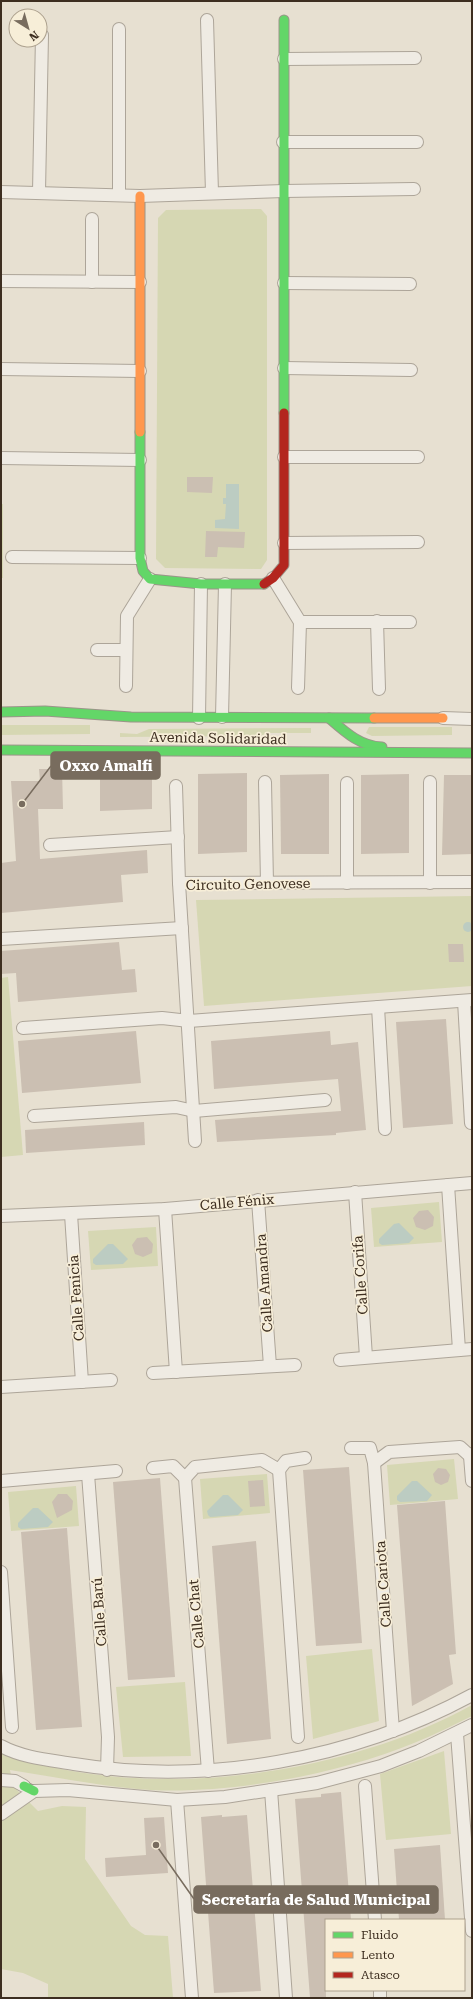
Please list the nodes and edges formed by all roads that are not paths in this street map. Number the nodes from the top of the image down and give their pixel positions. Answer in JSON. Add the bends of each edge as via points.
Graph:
{"nodes":[{"id":1,"x":207,"y":20,"type":"dead end"},
{"id":2,"x":284,"y":20,"type":"dead end"},
{"id":3,"x":119,"y":29,"type":"dead end"},
{"id":4,"x":42,"y":48,"type":"edge"},
{"id":5,"x":415,"y":58,"type":"dead end"},
{"id":6,"x":284,"y":59,"type":"junction"},
{"id":7,"x":283,"y":142,"type":"junction"},
{"id":8,"x":417,"y":142,"type":"dead end"},
{"id":9,"x":414,"y":189,"type":"dead end"},
{"id":10,"x":284,"y":191,"type":"junction"},
{"id":11,"x":1,"y":192,"type":"edge"},
{"id":12,"x":39,"y":192,"type":"junction"},
{"id":13,"x":212,"y":193,"type":"junction"},
{"id":14,"x":118,"y":194,"type":"junction"},
{"id":15,"x":140,"y":196,"type":"junction"},
{"id":16,"x":92,"y":219,"type":"dead end"},
{"id":17,"x":1,"y":281,"type":"edge"},
{"id":18,"x":92,"y":282,"type":"junction"},
{"id":19,"x":140,"y":282,"type":"junction"},
{"id":20,"x":284,"y":283,"type":"junction"},
{"id":21,"x":410,"y":284,"type":"dead end"},
{"id":22,"x":284,"y":368,"type":"junction"},
{"id":23,"x":1,"y":369,"type":"edge"},
{"id":24,"x":411,"y":370,"type":"dead end"},
{"id":25,"x":140,"y":371,"type":"junction"},
{"id":26,"x":284,"y":457,"type":"junction"},
{"id":27,"x":418,"y":457,"type":"dead end"},
{"id":28,"x":1,"y":458,"type":"edge"},
{"id":29,"x":140,"y":460,"type":"junction"},
{"id":30,"x":418,"y":542,"type":"dead end"},
{"id":31,"x":284,"y":543,"type":"junction"},
{"id":32,"x":12,"y":557,"type":"dead end"},
{"id":33,"x":140,"y":558,"type":"junction"},
{"id":34,"x":274,"y":578,"type":"junction"},
{"id":35,"x":150,"y":579,"type":"junction"},
{"id":36,"x":201,"y":584,"type":"junction"},
{"id":37,"x":225,"y":584,"type":"junction"},
{"id":38,"x":377,"y":621,"type":"junction"},
{"id":39,"x":300,"y":622,"type":"junction"},
{"id":40,"x":410,"y":622,"type":"dead end"},
{"id":41,"x":97,"y":650,"type":"dead end"},
{"id":42,"x":126,"y":650,"type":"junction"},
{"id":43,"x":126,"y":686,"type":"dead end"},
{"id":44,"x":298,"y":688,"type":"dead end"},
{"id":45,"x":379,"y":688,"type":"dead end"},
{"id":46,"x":1,"y":712,"type":"edge"},
{"id":47,"x":222,"y":717,"type":"junction"},
{"id":48,"x":199,"y":718,"type":"junction"},
{"id":49,"x":329,"y":718,"type":"junction"},
{"id":50,"x":443,"y":718,"type":"joint"},
{"id":51,"x":472,"y":719,"type":"edge"},
{"id":52,"x":1,"y":750,"type":"edge"},
{"id":53,"x":472,"y":753,"type":"edge"},
{"id":54,"x":435,"y":754,"type":"junction"},
{"id":55,"x":265,"y":782,"type":"dead end"},
{"id":56,"x":347,"y":782,"type":"dead end"},
{"id":57,"x":430,"y":782,"type":"dead end"},
{"id":58,"x":176,"y":786,"type":"dead end"},
{"id":59,"x":178,"y":837,"type":"junction"},
{"id":60,"x":50,"y":845,"type":"dead end"},
{"id":61,"x":472,"y":882,"type":"edge"},
{"id":62,"x":179,"y":883,"type":"junction"},
{"id":63,"x":267,"y":883,"type":"junction"},
{"id":64,"x":347,"y":883,"type":"junction"},
{"id":65,"x":430,"y":883,"type":"junction"},
{"id":66,"x":182,"y":928,"type":"junction"},
{"id":67,"x":1,"y":939,"type":"edge"},
{"id":68,"x":468,"y":1000,"type":"edge"},
{"id":69,"x":378,"y":1007,"type":"junction"},
{"id":70,"x":189,"y":1021,"type":"junction"},
{"id":71,"x":23,"y":1028,"type":"dead end"},
{"id":72,"x":325,"y":1100,"type":"dead end"},
{"id":73,"x":194,"y":1111,"type":"junction"},
{"id":74,"x":34,"y":1116,"type":"dead end"},
{"id":75,"x":471,"y":1123,"type":"dead end"},
{"id":76,"x":385,"y":1129,"type":"dead end"},
{"id":77,"x":195,"y":1141,"type":"dead end"},
{"id":78,"x":472,"y":1183,"type":"edge"},
{"id":79,"x":448,"y":1184,"type":"junction"},
{"id":80,"x":355,"y":1192,"type":"junction"},
{"id":81,"x":258,"y":1200,"type":"junction"},
{"id":82,"x":165,"y":1209,"type":"junction"},
{"id":83,"x":71,"y":1214,"type":"junction"},
{"id":84,"x":1,"y":1216,"type":"edge"},
{"id":85,"x":472,"y":1349,"type":"edge"},
{"id":86,"x":459,"y":1350,"type":"junction"},
{"id":87,"x":366,"y":1357,"type":"junction"},
{"id":88,"x":340,"y":1360,"type":"dead end"},
{"id":89,"x":296,"y":1365,"type":"dead end"},
{"id":90,"x":270,"y":1366,"type":"junction"},
{"id":91,"x":176,"y":1372,"type":"junction"},
{"id":92,"x":153,"y":1373,"type":"dead end"},
{"id":93,"x":111,"y":1380,"type":"dead end"},
{"id":94,"x":82,"y":1382,"type":"junction"},
{"id":95,"x":1,"y":1387,"type":"edge"},
{"id":96,"x":351,"y":1448,"type":"dead end"},
{"id":97,"x":471,"y":1455,"type":"edge"},
{"id":98,"x":305,"y":1458,"type":"dead end"},
{"id":99,"x":374,"y":1463,"type":"junction"},
{"id":100,"x":153,"y":1468,"type":"dead end"},
{"id":101,"x":279,"y":1470,"type":"junction"},
{"id":102,"x":116,"y":1472,"type":"dead end"},
{"id":103,"x":88,"y":1474,"type":"junction"},
{"id":104,"x":184,"y":1478,"type":"junction"},
{"id":105,"x":1,"y":1481,"type":"edge"},
{"id":106,"x":472,"y":1481,"type":"edge"},
{"id":107,"x":1,"y":1572,"type":"edge"},
{"id":108,"x":472,"y":1695,"type":"edge"},
{"id":109,"x":472,"y":1725,"type":"edge"},
{"id":110,"x":12,"y":1727,"type":"dead end"},
{"id":111,"x":393,"y":1731,"type":"junction"},
{"id":112,"x":457,"y":1734,"type":"junction"},
{"id":113,"x":298,"y":1737,"type":"dead end"},
{"id":114,"x":1,"y":1746,"type":"edge"},
{"id":115,"x":107,"y":1770,"type":"junction"},
{"id":116,"x":208,"y":1771,"type":"junction"},
{"id":117,"x":1,"y":1780,"type":"edge"},
{"id":118,"x":365,"y":1786,"type":"dead end"},
{"id":119,"x":29,"y":1789,"type":"junction"},
{"id":120,"x":271,"y":1790,"type":"junction"},
{"id":121,"x":177,"y":1805,"type":"junction"},
{"id":122,"x":1,"y":1814,"type":"edge"},
{"id":123,"x":375,"y":1919,"type":"edge"},
{"id":124,"x":472,"y":1931,"type":"edge"},
{"id":125,"x":192,"y":1998,"type":"edge"},
{"id":126,"x":286,"y":1998,"type":"edge"}],
"edges":[{"from":1,"to":13,"type":"street"},
{"from":2,"to":6,"type":"street"},
{"from":3,"to":14,"type":"street"},
{"from":4,"to":12,"type":"street"},
{"from":5,"to":6,"type":"street"},
{"from":6,"to":7,"type":"street"},
{"from":7,"to":8,"type":"street"},
{"from":7,"to":10,"type":"street"},
{"from":9,"to":10,"type":"street"},
{"from":10,"to":13,"type":"street"},
{"from":10,"to":20,"type":"street"},
{"from":11,"to":12,"type":"street"},
{"from":12,"to":14,"type":"street"},
{"from":13,"to":15,"type":"street"},
{"from":14,"to":15,"type":"street"},
{"from":15,"to":19,"type":"street"},
{"from":16,"to":18,"type":"street"},
{"from":17,"to":18,"type":"street"},
{"from":18,"to":19,"type":"street"},
{"from":19,"to":25,"type":"street"},
{"from":20,"to":21,"type":"street"},
{"from":20,"to":22,"type":"street"},
{"from":22,"to":24,"type":"street"},
{"from":22,"to":26,"type":"street"},
{"from":23,"to":25,"type":"street"},
{"from":25,"to":29,"type":"street"},
{"from":26,"to":27,"type":"street"},
{"from":26,"to":31,"type":"street"},
{"from":28,"to":29,"type":"street"},
{"from":29,"to":33,"type":"street"},
{"from":30,"to":31,"type":"street"},
{"from":31,"to":34,"type":"street","via":[[284,565]]},
{"from":32,"to":33,"type":"street"},
{"from":33,"to":35,"type":"street","via":[[143,571]]},
{"from":34,"to":37,"type":"street","via":[[263,585]]},
{"from":34,"to":39,"type":"street"},
{"from":35,"to":36,"type":"street"},
{"from":35,"to":42,"type":"street","via":[[127,616]]},
{"from":36,"to":37,"type":"street"},
{"from":36,"to":48,"type":"street"},
{"from":37,"to":47,"type":"street"},
{"from":38,"to":39,"type":"street"},
{"from":38,"to":40,"type":"street"},
{"from":38,"to":45,"type":"street"},
{"from":39,"to":44,"type":"street"},
{"from":41,"to":42,"type":"street"},
{"from":42,"to":43,"type":"street"},
{"from":46,"to":48,"type":"street","name":"Avenida Solidaridad","via":[[45,711],[131,717]]},
{"from":47,"to":48,"type":"street","name":"Avenida Solidaridad"},
{"from":47,"to":49,"type":"street","name":"Avenida Solidaridad"},
{"from":49,"to":50,"type":"street","name":"Avenida Solidaridad"},
{"from":49,"to":54,"type":"street","name":"Avenida Solidaridad","via":[[357,741],[376,747],[420,747]]},
{"from":50,"to":51,"type":"street"},
{"from":52,"to":54,"type":"street","name":"Avenida Solidaridad"},
{"from":53,"to":54,"type":"street","name":"Avenida Solidaridad"},
{"from":55,"to":63,"type":"street"},
{"from":56,"to":64,"type":"street"},
{"from":57,"to":65,"type":"street"},
{"from":58,"to":59,"type":"street"},
{"from":59,"to":60,"type":"street"},
{"from":59,"to":62,"type":"street"},
{"from":61,"to":65,"type":"street","name":"Circuito Genovese"},
{"from":62,"to":63,"type":"street","name":"Circuito Genovese"},
{"from":62,"to":66,"type":"street","name":"Circuito Genovese"},
{"from":63,"to":64,"type":"street","name":"Circuito Genovese"},
{"from":64,"to":65,"type":"street","name":"Circuito Genovese"},
{"from":66,"to":67,"type":"street"},
{"from":66,"to":70,"type":"street","name":"Circuito Genovese"},
{"from":68,"to":69,"type":"street"},
{"from":68,"to":75,"type":"street"},
{"from":69,"to":70,"type":"street"},
{"from":69,"to":76,"type":"street"},
{"from":70,"to":71,"type":"street","via":[[162,1018]]},
{"from":70,"to":73,"type":"street","name":"Circuito Genovese"},
{"from":72,"to":73,"type":"street"},
{"from":73,"to":74,"type":"street","via":[[176,1107]]},
{"from":73,"to":77,"type":"street","name":"Circuito Genovese"},
{"from":78,"to":79,"type":"street","name":"Calle Fénix"},
{"from":79,"to":80,"type":"street","name":"Calle Fénix"},
{"from":79,"to":86,"type":"street"},
{"from":80,"to":81,"type":"street","name":"Calle Fénix"},
{"from":80,"to":87,"type":"street","name":"Calle Corifa"},
{"from":81,"to":82,"type":"street","name":"Calle Fénix"},
{"from":81,"to":90,"type":"street","name":"Calle Amandra"},
{"from":82,"to":83,"type":"street","name":"Calle Fénix"},
{"from":82,"to":91,"type":"street"},
{"from":83,"to":84,"type":"street","name":"Calle Fénix"},
{"from":83,"to":94,"type":"street","name":"Calle Fenicia"},
{"from":85,"to":86,"type":"street"},
{"from":86,"to":87,"type":"street"},
{"from":87,"to":88,"type":"street"},
{"from":89,"to":90,"type":"street"},
{"from":90,"to":91,"type":"street"},
{"from":91,"to":92,"type":"street"},
{"from":93,"to":94,"type":"street"},
{"from":94,"to":95,"type":"street"},
{"from":96,"to":99,"type":"street","name":"Calle Cariota","via":[[370,1448]]},
{"from":97,"to":99,"type":"street","via":[[460,1447],[389,1452]]},
{"from":97,"to":106,"type":"street"},
{"from":98,"to":101,"type":"street","via":[[286,1461]]},
{"from":99,"to":111,"type":"street","name":"Calle Cariota"},
{"from":100,"to":104,"type":"street","via":[[173,1466]]},
{"from":101,"to":104,"type":"street","via":[[262,1460],[195,1467]]},
{"from":101,"to":113,"type":"street"},
{"from":102,"to":103,"type":"street"},
{"from":103,"to":105,"type":"street"},
{"from":103,"to":115,"type":"street","name":"Calle Barú","via":[[108,1737]]},
{"from":104,"to":116,"type":"street","name":"Calle Chat"},
{"from":107,"to":110,"type":"street"},
{"from":108,"to":111,"type":"street","via":[[433,1715]]},
{"from":109,"to":112,"type":"street"},
{"from":111,"to":116,"type":"street","via":[[301,1757]]},
{"from":112,"to":120,"type":"street","via":[[380,1766],[317,1783]]},
{"from":112,"to":124,"type":"street"},
{"from":114,"to":115,"type":"street","via":[[47,1760]]},
{"from":115,"to":116,"type":"street"},
{"from":117,"to":119,"type":"street","via":[[15,1781]]},
{"from":118,"to":123,"type":"street"},
{"from":119,"to":121,"type":"street","via":[[68,1790]]},
{"from":119,"to":122,"type":"street"},
{"from":120,"to":121,"type":"street"},
{"from":120,"to":126,"type":"street"},
{"from":121,"to":125,"type":"street"}]}
